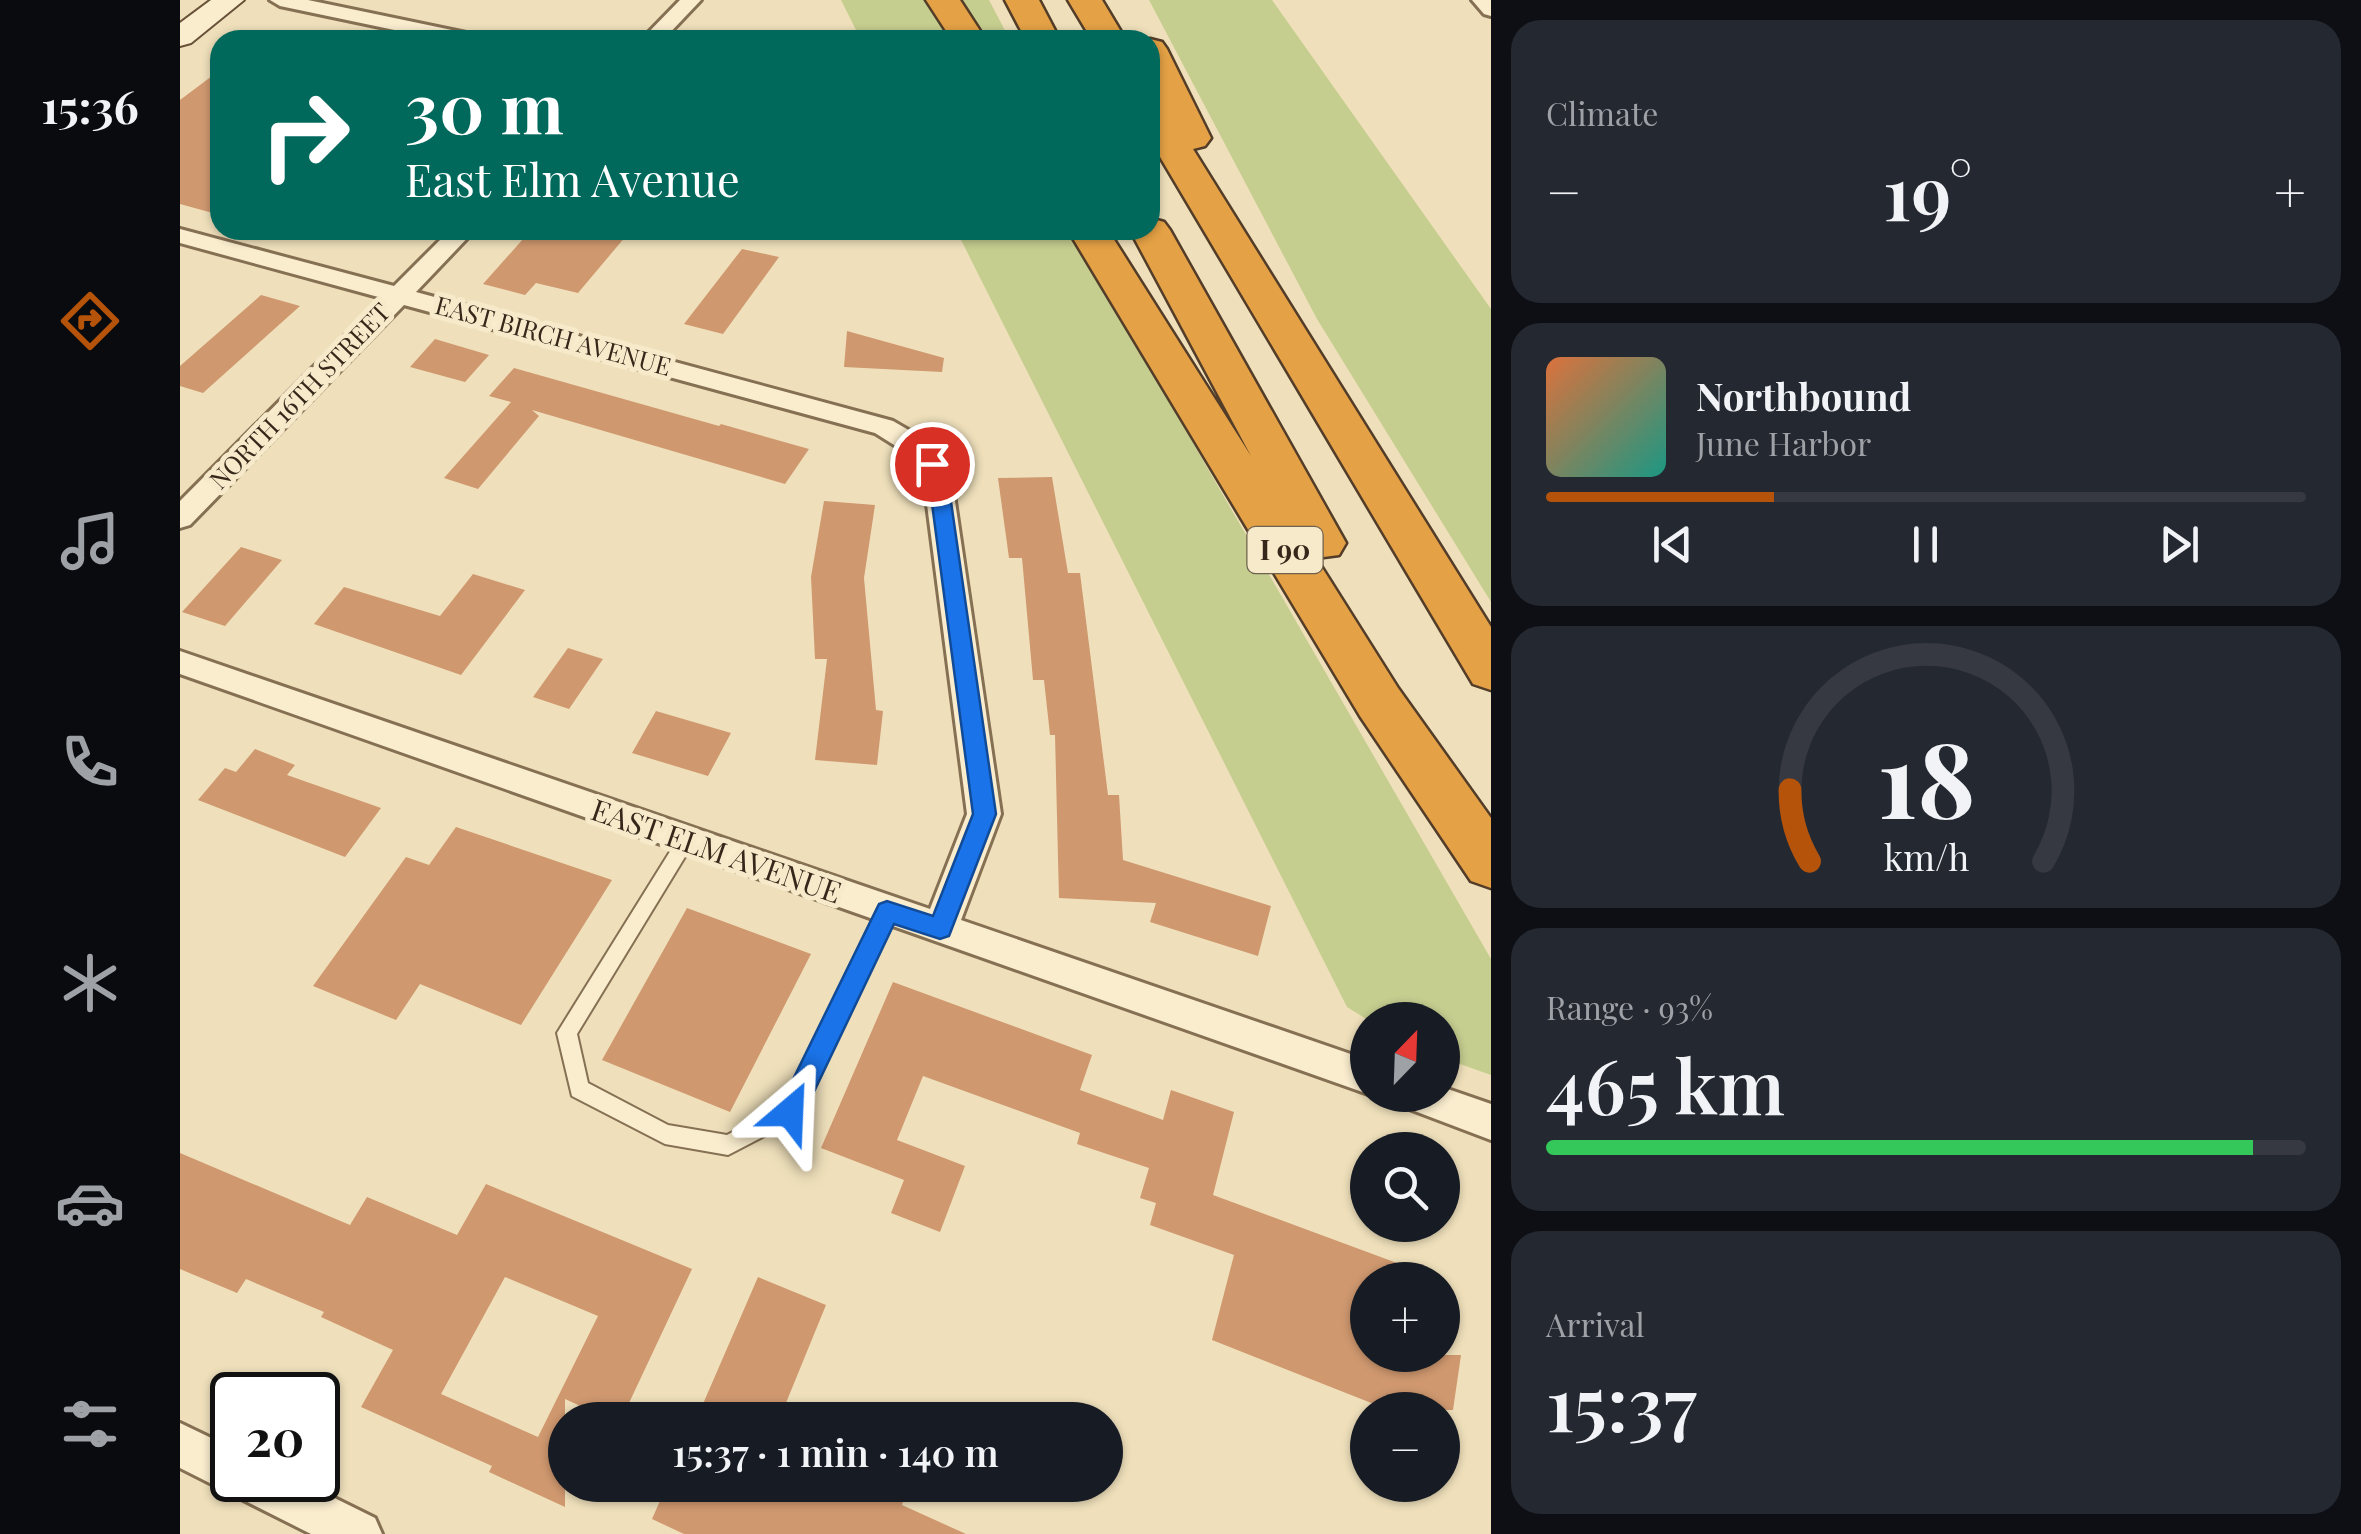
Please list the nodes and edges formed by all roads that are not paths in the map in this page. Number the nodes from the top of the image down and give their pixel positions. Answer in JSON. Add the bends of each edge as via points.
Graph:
{"nodes":[{"id":1,"x":230,"y":0,"type":"edge"},
{"id":2,"x":280,"y":0,"type":"edge"},
{"id":3,"x":691,"y":0,"type":"edge"},
{"id":4,"x":944,"y":0,"type":"edge"},
{"id":5,"x":1022,"y":0,"type":"edge"},
{"id":6,"x":1086,"y":0,"type":"edge"},
{"id":7,"x":1482,"y":0,"type":"edge"},
{"id":8,"x":1491,"y":10,"type":"edge"},
{"id":9,"x":423,"y":30,"type":"edge"},
{"id":10,"x":661,"y":30,"type":"edge"},
{"id":11,"x":963,"y":30,"type":"edge"},
{"id":12,"x":1038,"y":30,"type":"edge"},
{"id":13,"x":1103,"y":30,"type":"edge"},
{"id":14,"x":180,"y":37,"type":"edge"},
{"id":15,"x":1160,"y":71,"type":"edge"},
{"id":16,"x":1160,"y":126,"type":"edge"},
{"id":17,"x":182,"y":239,"type":"edge"},
{"id":18,"x":453,"y":240,"type":"edge"},
{"id":19,"x":1094,"y":240,"type":"edge"},
{"id":20,"x":1155,"y":240,"type":"edge"},
{"id":21,"x":400,"y":293,"type":"junction"},
{"id":22,"x":1264,"y":301,"type":"junction"},
{"id":23,"x":180,"y":518,"type":"edge"},
{"id":24,"x":180,"y":662,"type":"edge"},
{"id":25,"x":1491,"y":670,"type":"edge"},
{"id":26,"x":686,"y":842,"type":"junction"},
{"id":27,"x":1491,"y":851,"type":"edge"},
{"id":28,"x":1491,"y":864,"type":"edge"},
{"id":29,"x":887,"y":912,"type":"junction"},
{"id":30,"x":940,"y":929,"type":"junction"},
{"id":31,"x":1350,"y":1071,"type":"edge"},
{"id":32,"x":1460,"y":1111,"type":"edge"},
{"id":33,"x":1491,"y":1122,"type":"edge"},
{"id":34,"x":180,"y":1444,"type":"edge"},
{"id":35,"x":210,"y":1460,"type":"edge"},
{"id":36,"x":295,"y":1502,"type":"edge"},
{"id":37,"x":359,"y":1534,"type":"edge"}],
"edges":[{"from":1,"to":14,"type":"main road"},
{"from":2,"to":9,"type":"street"},
{"from":3,"to":10,"type":"street"},
{"from":4,"to":11,"type":"highway"},
{"from":5,"to":12,"type":"highway"},
{"from":6,"to":13,"type":"highway"},
{"from":7,"to":8,"type":"street"},
{"from":15,"to":22,"type":"highway"},
{"from":16,"to":22,"type":"highway"},
{"from":17,"to":21,"type":"street","name":"EAST BIRCH AVENUE"},
{"from":18,"to":21,"type":"street","name":"NORTH 16TH STREET"},
{"from":19,"to":28,"type":"highway","number":"I 90","via":[[1379,702]]},
{"from":20,"to":27,"type":"highway","number":"I 90"},
{"from":21,"to":23,"type":"street","name":"NORTH 16TH STREET"},
{"from":21,"to":30,"type":"street","name":"EAST BIRCH AVENUE","via":[[884,426],[922,448],[938,481],[984,814]]},
{"from":22,"to":25,"type":"highway"},
{"from":24,"to":26,"type":"street","name":"EAST ELM AVENUE"},
{"from":26,"to":29,"type":"street","name":"EAST ELM AVENUE"},
{"from":26,"to":29,"type":"lane","via":[[567,1033],[579,1089],[665,1134],[728,1146],[790,1112]]},
{"from":29,"to":30,"type":"street","name":"EAST ELM AVENUE"},
{"from":30,"to":31,"type":"street","name":"EAST ELM AVENUE"},
{"from":32,"to":33,"type":"street"},
{"from":34,"to":35,"type":"street"},
{"from":36,"to":37,"type":"street"}]}
